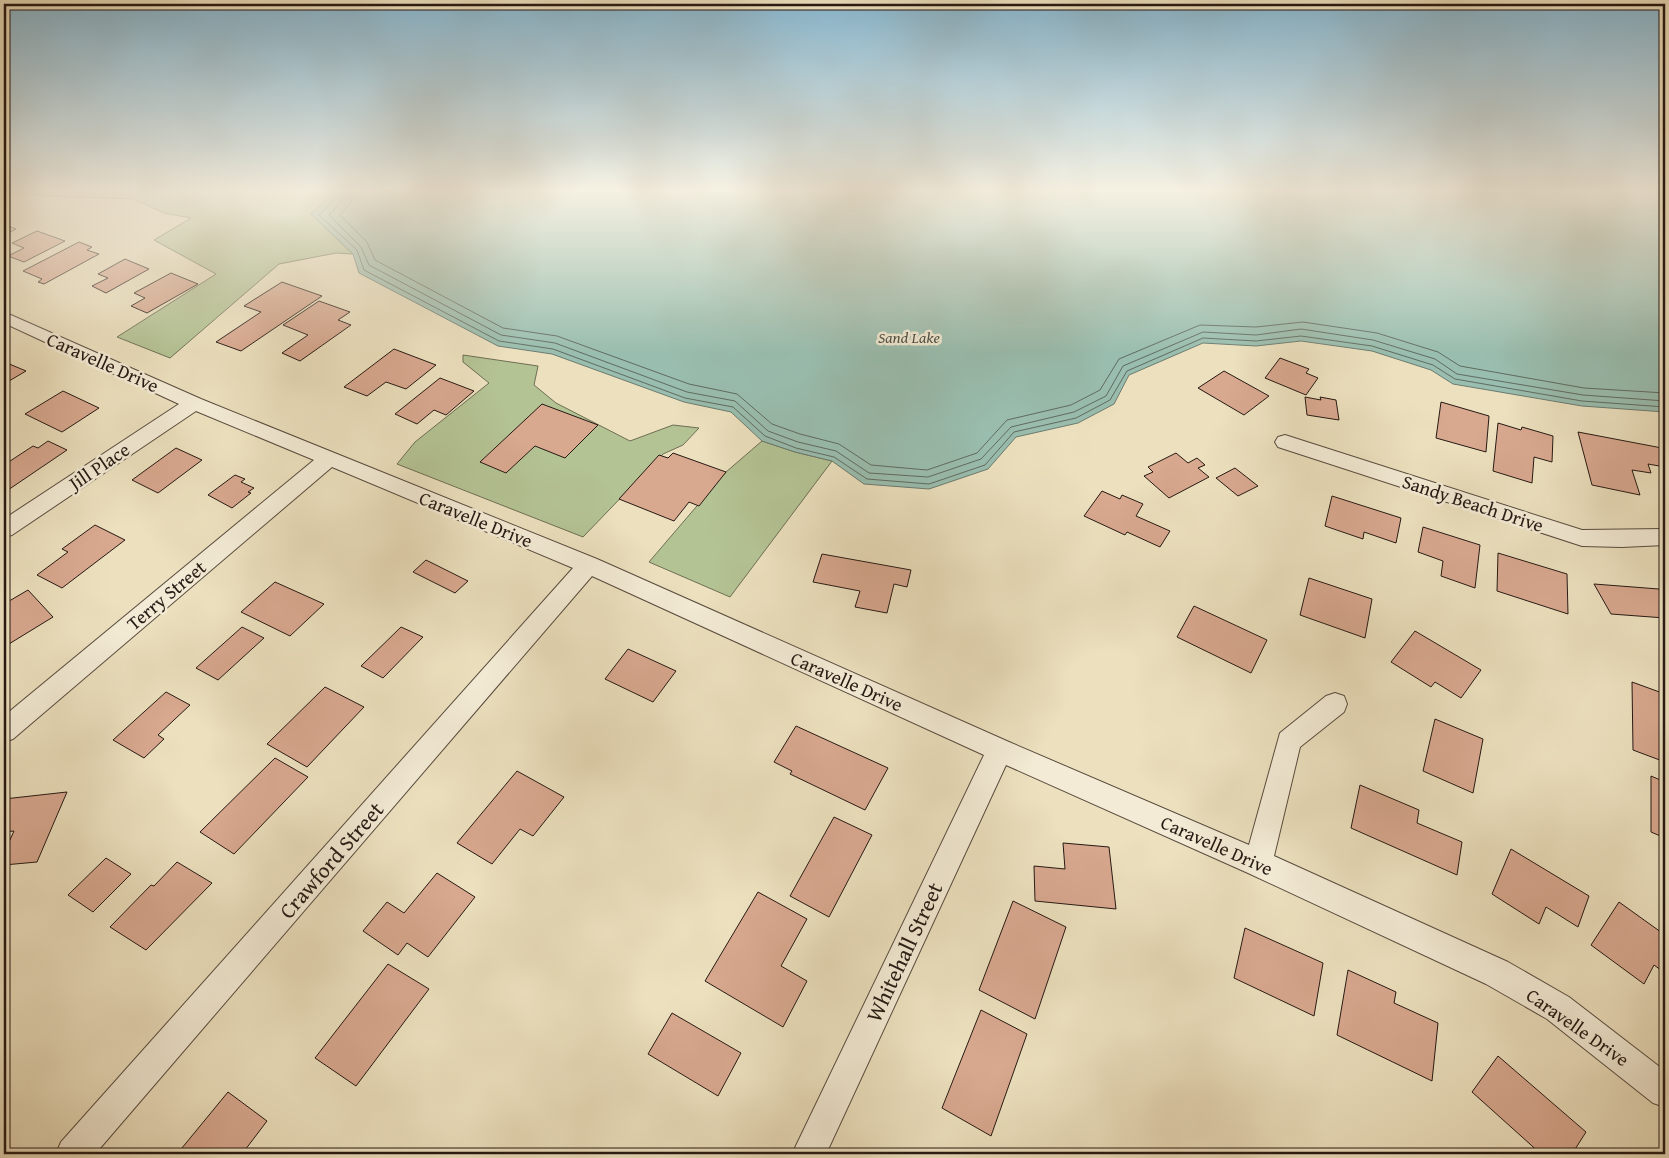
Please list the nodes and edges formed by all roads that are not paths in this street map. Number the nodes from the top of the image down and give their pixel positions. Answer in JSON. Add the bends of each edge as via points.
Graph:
{"nodes":[{"id":1,"x":4,"y":317,"type":"edge"},
{"id":2,"x":194,"y":403,"type":"junction"},
{"id":3,"x":1285,"y":442,"type":"dead end"},
{"id":4,"x":329,"y":459,"type":"junction"},
{"id":5,"x":4,"y":529,"type":"edge"},
{"id":6,"x":1665,"y":537,"type":"edge"},
{"id":7,"x":589,"y":565,"type":"junction"},
{"id":8,"x":1335,"y":704,"type":"dead end"},
{"id":9,"x":4,"y":731,"type":"edge"},
{"id":10,"x":1000,"y":750,"type":"junction"},
{"id":11,"x":1258,"y":863,"type":"junction"},
{"id":12,"x":1665,"y":1091,"type":"edge"},
{"id":13,"x":73,"y":1154,"type":"edge"},
{"id":14,"x":809,"y":1154,"type":"edge"}],
"edges":[{"from":1,"to":2,"type":"street","name":"Caravelle Drive"},
{"from":2,"to":4,"type":"street","name":"Caravelle Drive"},
{"from":2,"to":5,"type":"street","name":"Jill Place"},
{"from":3,"to":6,"type":"street","name":"Sandy Beach Drive","via":[[1582,538]]},
{"from":4,"to":7,"type":"street","name":"Caravelle Drive"},
{"from":4,"to":9,"type":"street","name":"Terry Street"},
{"from":7,"to":10,"type":"street","name":"Caravelle Drive"},
{"from":7,"to":13,"type":"street","name":"Crawford Street"},
{"from":8,"to":11,"type":"street","via":[[1289,742]]},
{"from":10,"to":11,"type":"street","name":"Caravelle Drive"},
{"from":10,"to":14,"type":"street","name":"Whitehall Street"},
{"from":11,"to":12,"type":"street","name":"Caravelle Drive","via":[[1497,973],[1558,1008]]}]}
